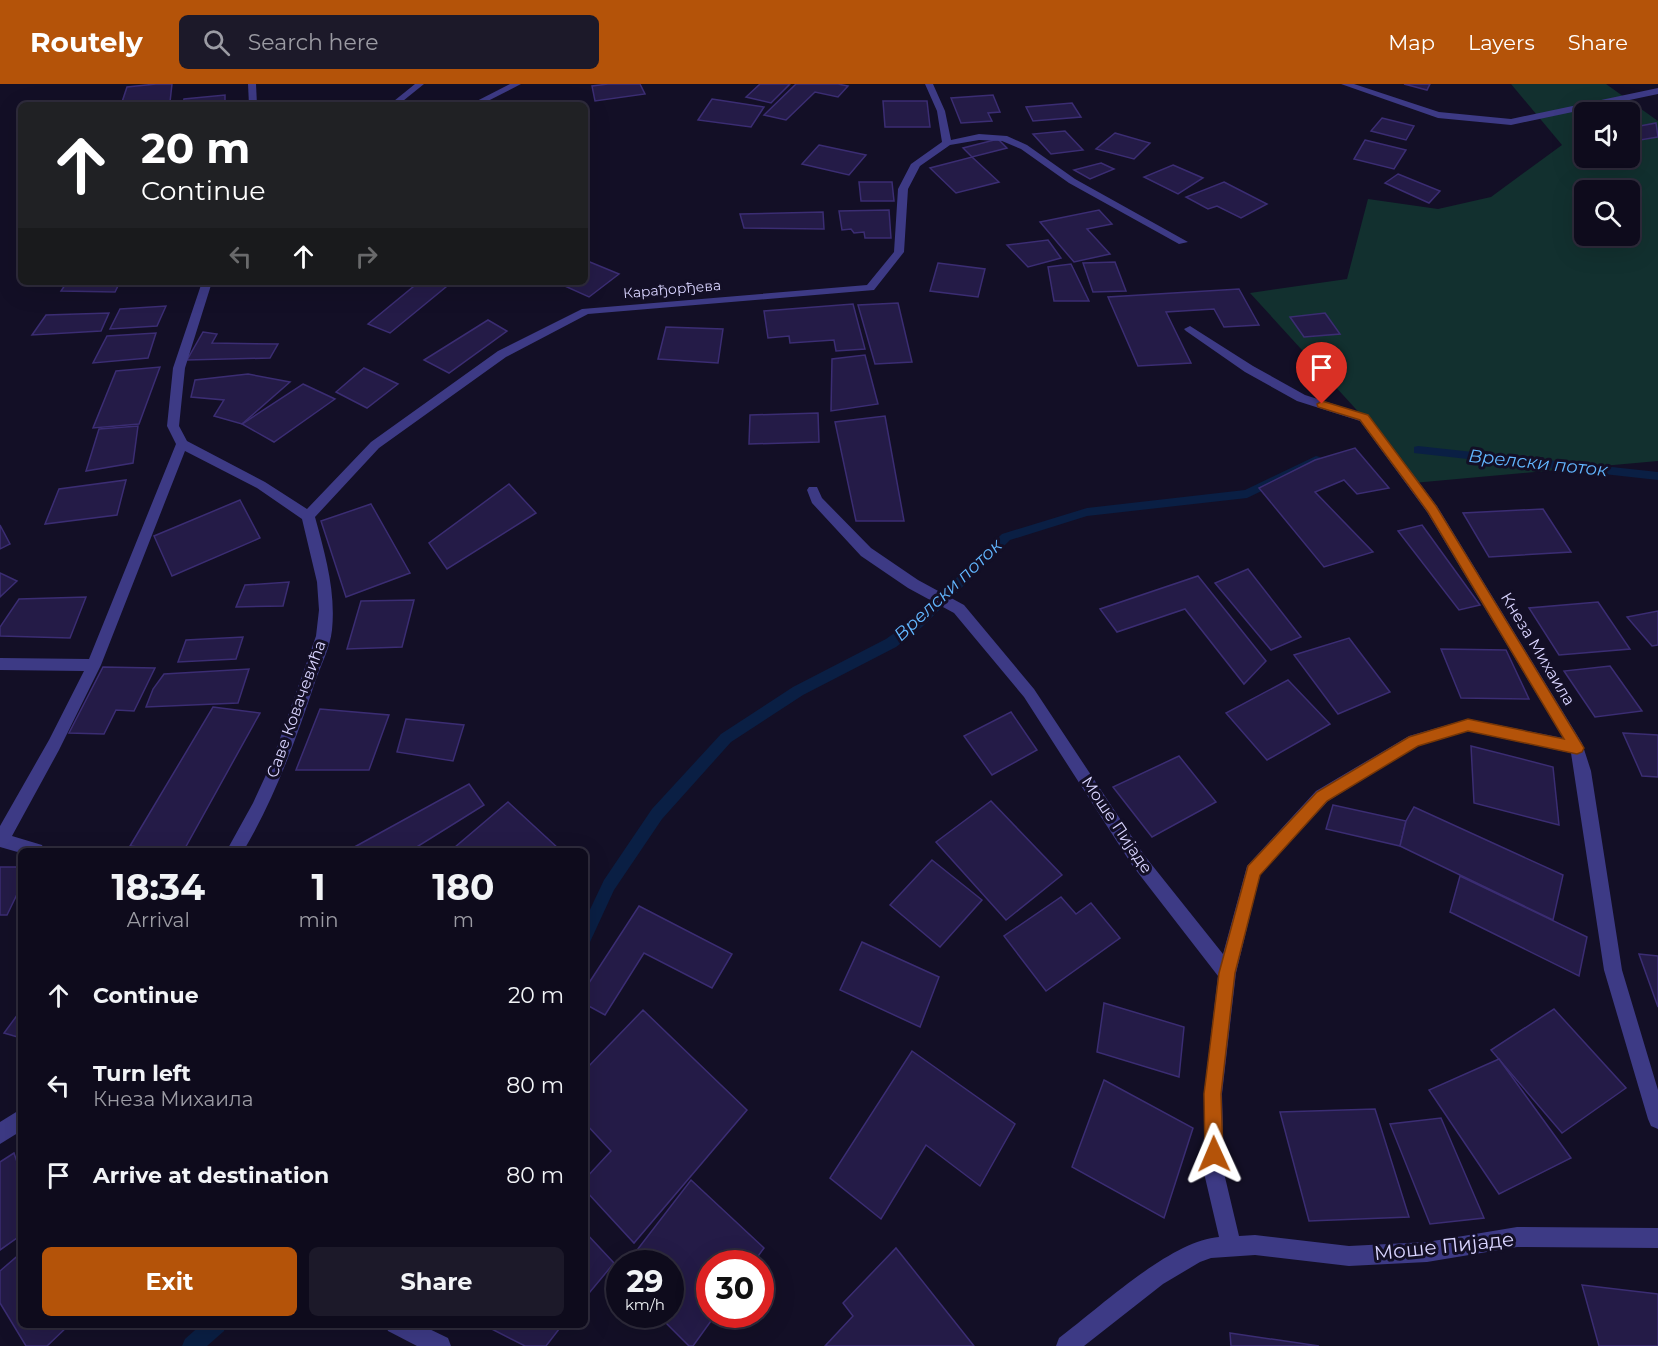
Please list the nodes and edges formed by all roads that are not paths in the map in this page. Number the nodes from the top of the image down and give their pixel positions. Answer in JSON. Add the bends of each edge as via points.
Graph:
{"nodes":[{"id":1,"x":252,"y":84,"type":"edge"},
{"id":2,"x":420,"y":84,"type":"edge"},
{"id":3,"x":517,"y":84,"type":"edge"},
{"id":4,"x":929,"y":84,"type":"edge"},
{"id":5,"x":1346,"y":84,"type":"edge"},
{"id":6,"x":1658,"y":91,"type":"edge"},
{"id":7,"x":253,"y":102,"type":"edge"},
{"id":8,"x":397,"y":102,"type":"edge"},
{"id":9,"x":478,"y":102,"type":"edge"},
{"id":10,"x":947,"y":143,"type":"junction"},
{"id":11,"x":1183,"y":242,"type":"dead end"},
{"id":12,"x":206,"y":285,"type":"edge"},
{"id":13,"x":1190,"y":330,"type":"dead end"},
{"id":14,"x":182,"y":444,"type":"junction"},
{"id":15,"x":813,"y":490,"type":"dead end"},
{"id":16,"x":308,"y":516,"type":"junction"},
{"id":17,"x":0,"y":664,"type":"edge"},
{"id":18,"x":94,"y":664,"type":"junction"},
{"id":19,"x":1577,"y":748,"type":"junction"},
{"id":20,"x":0,"y":840,"type":"edge"},
{"id":21,"x":29,"y":848,"type":"edge"},
{"id":22,"x":236,"y":848,"type":"edge"},
{"id":23,"x":1227,"y":973,"type":"junction"},
{"id":24,"x":1658,"y":1119,"type":"edge"},
{"id":25,"x":18,"y":1121,"type":"edge"},
{"id":26,"x":0,"y":1134,"type":"edge"},
{"id":27,"x":1658,"y":1238,"type":"edge"},
{"id":28,"x":1231,"y":1246,"type":"junction"},
{"id":29,"x":403,"y":1328,"type":"edge"},
{"id":30,"x":440,"y":1346,"type":"edge"},
{"id":31,"x":1067,"y":1346,"type":"edge"}],
"edges":[{"from":1,"to":7,"type":"street"},
{"from":2,"to":8,"type":"street"},
{"from":3,"to":9,"type":"street"},
{"from":4,"to":10,"type":"street"},
{"from":5,"to":6,"type":"street","via":[[1438,115],[1511,122]]},
{"from":10,"to":11,"type":"street","via":[[979,136],[1005,138],[1072,181]]},
{"from":10,"to":16,"type":"street","name":"Карађорђева","via":[[916,164],[903,189],[899,252],[870,288],[586,311],[502,354],[375,445]]},
{"from":12,"to":14,"type":"street","via":[[179,368],[173,426]]},
{"from":13,"to":19,"type":"street","name":"Кнеза Михаила","via":[[1301,398],[1364,418],[1432,509]]},
{"from":14,"to":16,"type":"street","via":[[261,485]]},
{"from":14,"to":18,"type":"street"},
{"from":15,"to":23,"type":"street","name":"Моше Пијаде","via":[[817,500],[866,552],[959,609],[1029,693],[1138,860]]},
{"from":16,"to":22,"type":"street","name":"Саве Ковачевића","via":[[325,580],[326,627],[283,754]]},
{"from":17,"to":18,"type":"street"},
{"from":18,"to":20,"type":"street"},
{"from":19,"to":23,"type":"street","via":[[1468,725],[1414,741],[1322,796],[1253,871]]},
{"from":19,"to":24,"type":"street","name":"Кнеза Михаила","via":[[1613,969]]},
{"from":20,"to":21,"type":"street"},
{"from":23,"to":28,"type":"street","via":[[1213,1106],[1214,1173]]},
{"from":25,"to":26,"type":"street"},
{"from":27,"to":28,"type":"street","name":"Моше Пијаде","via":[[1517,1237],[1427,1252],[1349,1256],[1255,1245]]},
{"from":28,"to":31,"type":"street","name":"Моше Пијаде","via":[[1211,1248],[1185,1259]]},
{"from":29,"to":30,"type":"street"}]}
